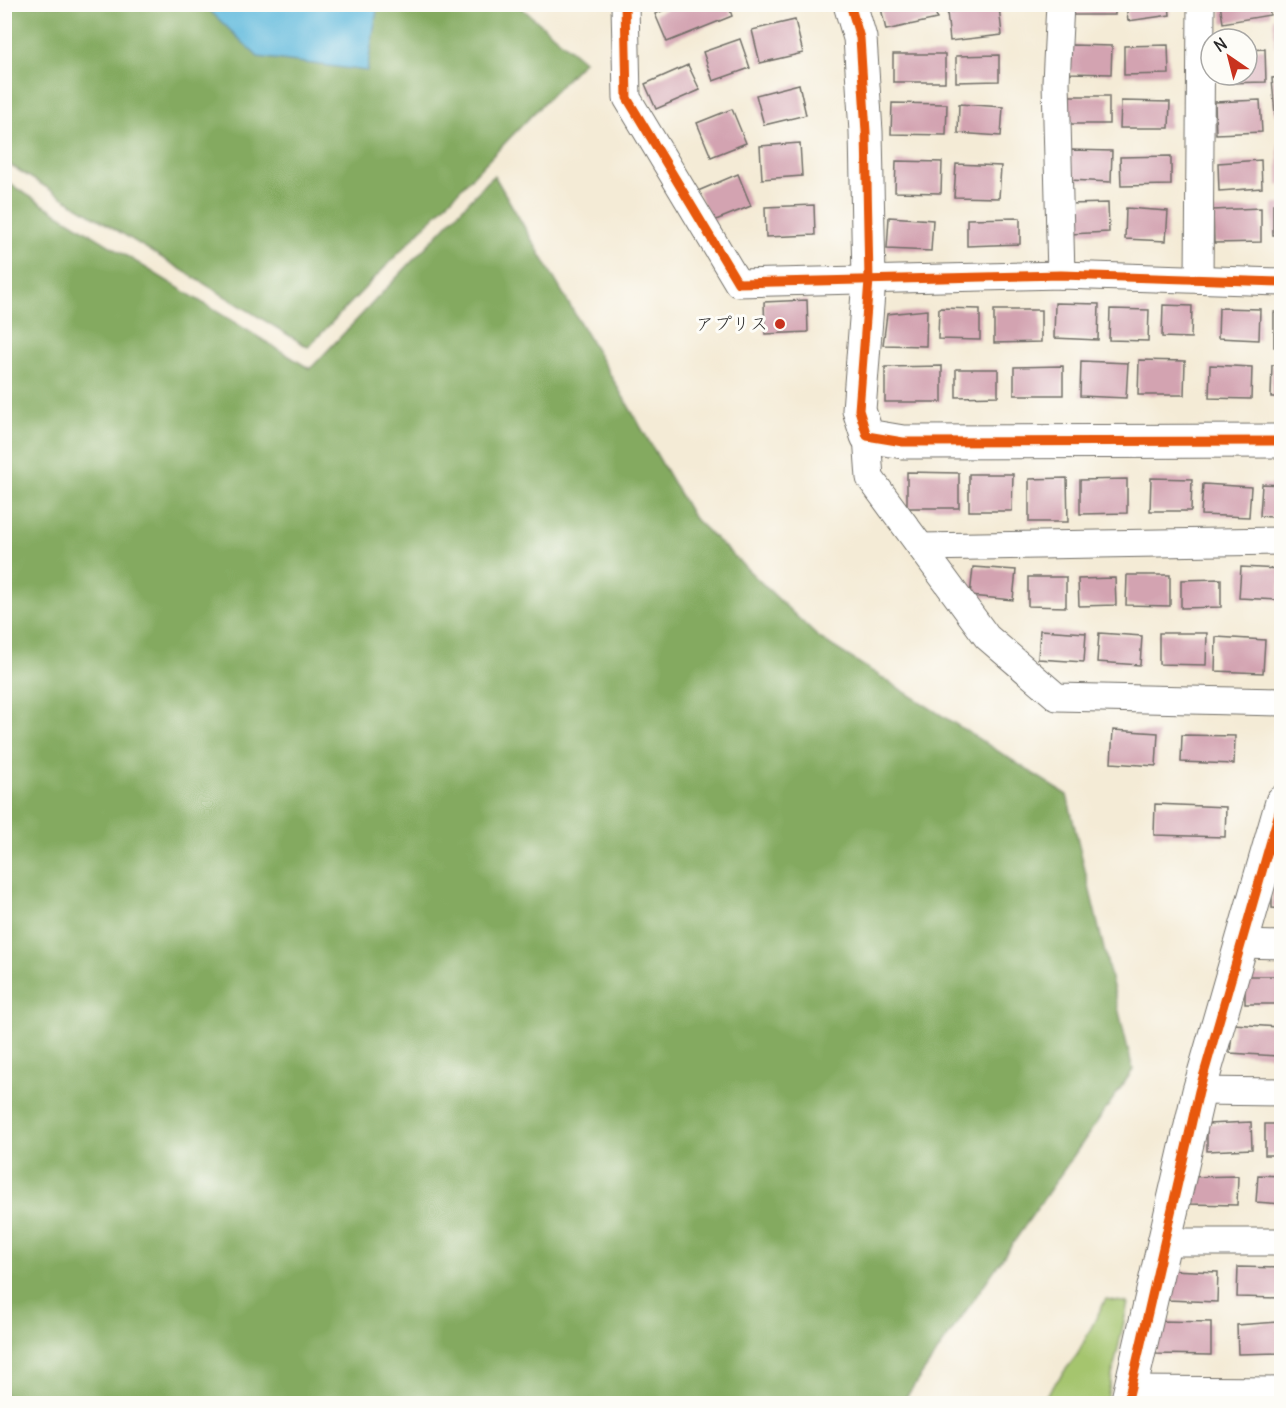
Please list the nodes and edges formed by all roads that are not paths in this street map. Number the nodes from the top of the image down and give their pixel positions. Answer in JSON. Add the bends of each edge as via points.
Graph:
{"nodes":[{"id":1,"x":625,"y":4,"type":"edge"},
{"id":2,"x":850,"y":4,"type":"edge"},
{"id":3,"x":1060,"y":4,"type":"edge"},
{"id":4,"x":1201,"y":4,"type":"edge"},
{"id":5,"x":1062,"y":275,"type":"junction"},
{"id":6,"x":1199,"y":279,"type":"junction"},
{"id":7,"x":869,"y":280,"type":"junction"},
{"id":8,"x":1281,"y":282,"type":"edge"},
{"id":9,"x":867,"y":436,"type":"junction"},
{"id":10,"x":1281,"y":441,"type":"edge"},
{"id":11,"x":1281,"y":541,"type":"edge"},
{"id":12,"x":921,"y":548,"type":"junction"},
{"id":13,"x":1281,"y":702,"type":"edge"},
{"id":14,"x":1281,"y":802,"type":"edge"},
{"id":15,"x":1242,"y":944,"type":"junction"},
{"id":16,"x":1281,"y":945,"type":"edge"},
{"id":17,"x":1199,"y":1091,"type":"junction"},
{"id":18,"x":1281,"y":1092,"type":"edge"},
{"id":19,"x":1165,"y":1242,"type":"junction"},
{"id":20,"x":1281,"y":1242,"type":"edge"},
{"id":21,"x":1281,"y":1391,"type":"edge"},
{"id":22,"x":1128,"y":1397,"type":"edge"}],
"edges":[{"from":1,"to":7,"type":"street","via":[[627,98],[738,284]]},
{"from":2,"to":7,"type":"street","via":[[860,38]]},
{"from":3,"to":5,"type":"street","via":[[1056,82]]},
{"from":4,"to":6,"type":"street"},
{"from":5,"to":6,"type":"street"},
{"from":5,"to":7,"type":"street"},
{"from":6,"to":8,"type":"street"},
{"from":7,"to":9,"type":"street","via":[[859,410]]},
{"from":9,"to":10,"type":"street","via":[[903,442]]},
{"from":9,"to":12,"type":"street","via":[[870,478]]},
{"from":11,"to":12,"type":"street"},
{"from":12,"to":13,"type":"street","via":[[987,637],[1057,697]]},
{"from":14,"to":15,"type":"street"},
{"from":15,"to":16,"type":"street"},
{"from":15,"to":17,"type":"street"},
{"from":17,"to":18,"type":"street"},
{"from":17,"to":19,"type":"street"},
{"from":19,"to":20,"type":"street"},
{"from":19,"to":22,"type":"street"},
{"from":21,"to":22,"type":"street"}]}
